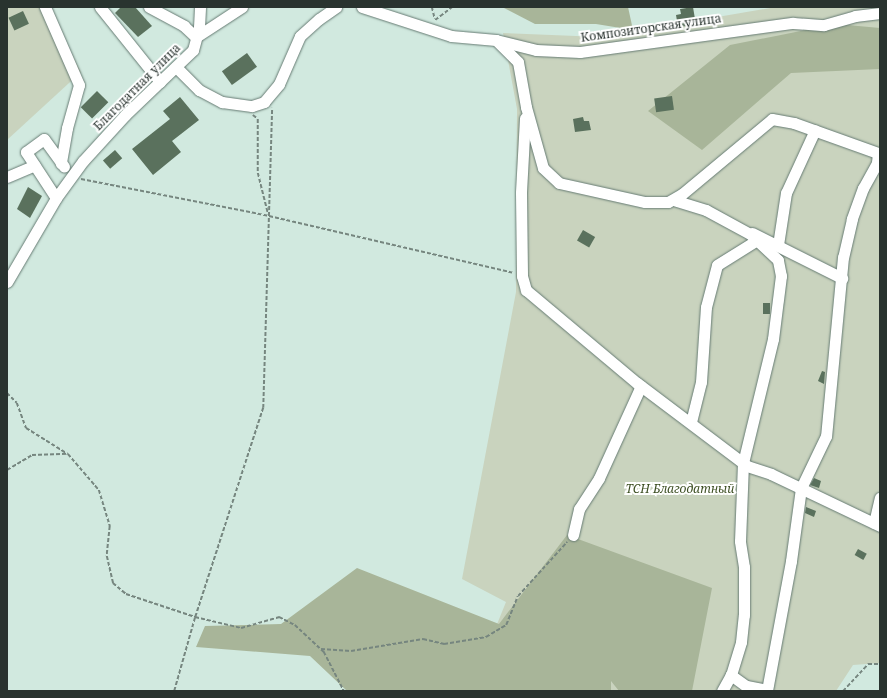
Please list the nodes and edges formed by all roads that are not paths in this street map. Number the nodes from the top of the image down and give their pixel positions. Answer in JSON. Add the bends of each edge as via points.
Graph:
{"nodes":[{"id":1,"x":45,"y":7,"type":"edge"},
{"id":2,"x":100,"y":7,"type":"edge"},
{"id":3,"x":149,"y":7,"type":"edge"},
{"id":4,"x":200,"y":7,"type":"edge"},
{"id":5,"x":242,"y":7,"type":"edge"},
{"id":6,"x":336,"y":7,"type":"edge"},
{"id":7,"x":362,"y":7,"type":"edge"},
{"id":8,"x":880,"y":13,"type":"edge"},
{"id":9,"x":196,"y":38,"type":"junction"},
{"id":10,"x":496,"y":40,"type":"junction"},
{"id":11,"x":176,"y":67,"type":"junction"},
{"id":12,"x":160,"y":82,"type":"junction"},
{"id":13,"x":526,"y":107,"type":"junction"},
{"id":14,"x":815,"y":130,"type":"junction"},
{"id":15,"x":61,"y":163,"type":"junction"},
{"id":16,"x":35,"y":165,"type":"junction"},
{"id":17,"x":8,"y":176,"type":"edge"},
{"id":18,"x":71,"y":177,"type":"junction"},
{"id":19,"x":56,"y":198,"type":"junction"},
{"id":20,"x":673,"y":200,"type":"junction"},
{"id":21,"x":744,"y":231,"type":"junction"},
{"id":22,"x":756,"y":240,"type":"junction"},
{"id":23,"x":778,"y":245,"type":"junction"},
{"id":24,"x":842,"y":278,"type":"junction"},
{"id":25,"x":7,"y":282,"type":"edge"},
{"id":26,"x":641,"y":386,"type":"junction"},
{"id":27,"x":691,"y":422,"type":"junction"},
{"id":28,"x":743,"y":463,"type":"junction"},
{"id":29,"x":801,"y":488,"type":"junction"},
{"id":30,"x":880,"y":498,"type":"edge"},
{"id":31,"x":877,"y":524,"type":"edge"},
{"id":32,"x":573,"y":535,"type":"road end"},
{"id":33,"x":731,"y":675,"type":"junction"},
{"id":34,"x":722,"y":691,"type":"edge"},
{"id":35,"x":767,"y":691,"type":"edge"}],
"edges":[{"from":1,"to":15,"type":"street","via":[[79,85],[67,128]]},
{"from":2,"to":12,"type":"street"},
{"from":3,"to":9,"type":"street","via":[[184,26]]},
{"from":4,"to":9,"type":"street","name":"Благодатная улица"},
{"from":5,"to":9,"type":"street"},
{"from":6,"to":11,"type":"street","via":[[300,36],[279,84],[264,102],[252,106],[222,102],[199,90]]},
{"from":7,"to":10,"type":"street","name":"Композиторская улица","via":[[434,24],[451,36]]},
{"from":8,"to":10,"type":"street","name":"Композиторская улица","via":[[855,16],[824,25],[793,24],[764,27],[580,52],[536,50]]},
{"from":9,"to":11,"type":"street","name":"Благодатная улица","via":[[193,50]]},
{"from":10,"to":13,"type":"street","via":[[518,62]]},
{"from":11,"to":12,"type":"street","name":"Благодатная улица"},
{"from":12,"to":18,"type":"street","name":"Благодатная улица","via":[[124,115]]},
{"from":13,"to":20,"type":"street","via":[[542,168],[559,183],[645,202]]},
{"from":13,"to":26,"type":"street","via":[[521,193],[522,276],[526,290]]},
{"from":14,"to":20,"type":"street","via":[[794,122],[772,119]]},
{"from":14,"to":23,"type":"street","via":[[786,193]]},
{"from":14,"to":24,"type":"street","via":[[878,153],[877,163],[863,188],[852,219],[843,257]]},
{"from":15,"to":16,"type":"street","via":[[44,139],[26,152]]},
{"from":15,"to":18,"type":"street"},
{"from":16,"to":17,"type":"street"},
{"from":16,"to":19,"type":"street"},
{"from":18,"to":19,"type":"street","name":"Благодатная улица"},
{"from":19,"to":25,"type":"street","name":"Благодатная улица"},
{"from":20,"to":21,"type":"street","via":[[706,210]]},
{"from":21,"to":22,"type":"street"},
{"from":21,"to":23,"type":"street"},
{"from":22,"to":27,"type":"street","via":[[717,265],[706,307],[701,382]]},
{"from":22,"to":28,"type":"street","via":[[778,260],[781,276],[773,340]]},
{"from":23,"to":24,"type":"street"},
{"from":24,"to":29,"type":"street","via":[[826,436]]},
{"from":26,"to":27,"type":"street"},
{"from":26,"to":32,"type":"street","via":[[599,478],[579,509]]},
{"from":27,"to":28,"type":"street"},
{"from":28,"to":29,"type":"street"},
{"from":28,"to":33,"type":"street","via":[[740,541],[744,567],[744,615],[742,642]]},
{"from":29,"to":31,"type":"street"},
{"from":29,"to":35,"type":"street","via":[[791,561]]},
{"from":30,"to":31,"type":"street"},
{"from":33,"to":34,"type":"street"},
{"from":33,"to":35,"type":"street","via":[[746,686]]}]}
